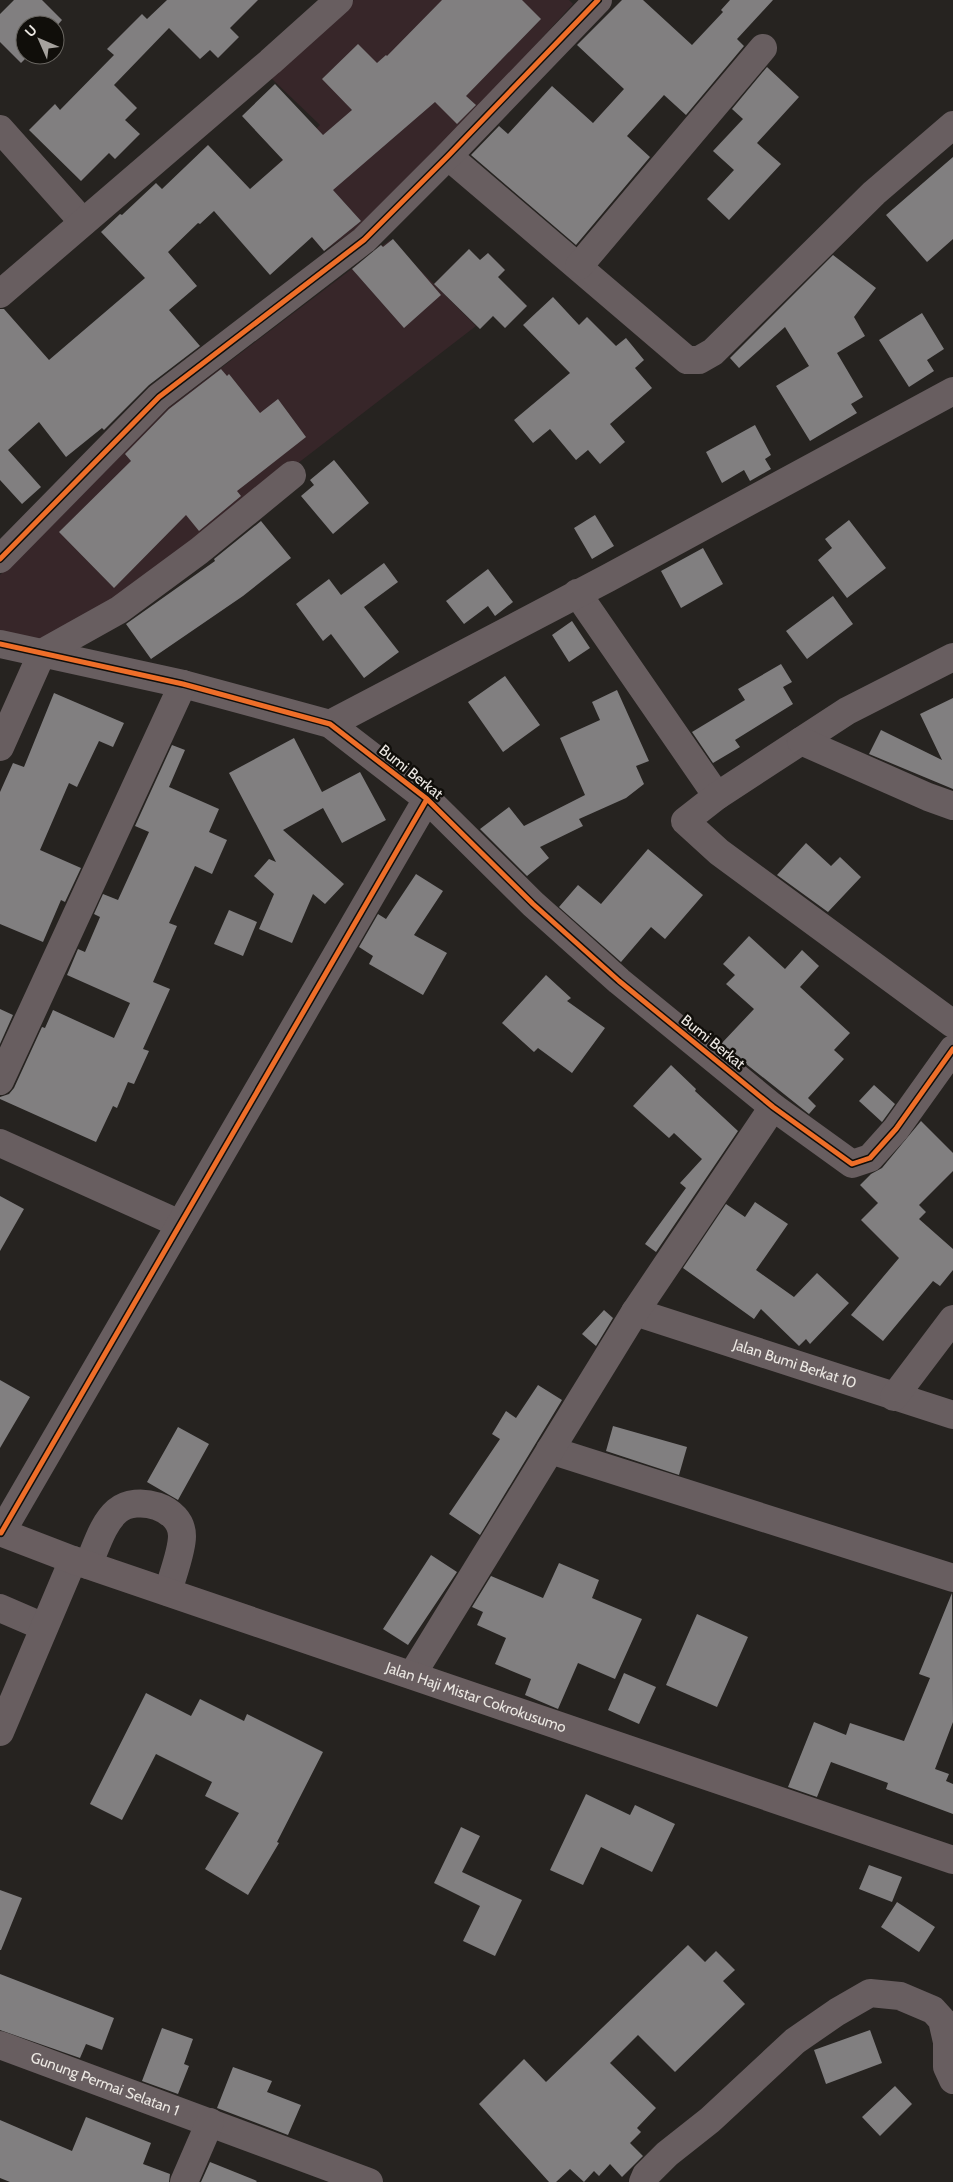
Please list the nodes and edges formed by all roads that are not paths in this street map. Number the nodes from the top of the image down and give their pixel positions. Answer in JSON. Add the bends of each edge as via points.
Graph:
{"nodes":[{"id":1,"x":339,"y":0,"type":"edge"},
{"id":2,"x":598,"y":0,"type":"edge"},
{"id":3,"x":763,"y":48,"type":"dead end"},
{"id":4,"x":953,"y":125,"type":"edge"},
{"id":5,"x":0,"y":129,"type":"edge"},
{"id":6,"x":448,"y":156,"type":"junction"},
{"id":7,"x":83,"y":222,"type":"junction"},
{"id":8,"x":579,"y":266,"type":"junction"},
{"id":9,"x":0,"y":294,"type":"edge"},
{"id":10,"x":953,"y":391,"type":"edge"},
{"id":11,"x":292,"y":475,"type":"dead end"},
{"id":12,"x":0,"y":559,"type":"edge"},
{"id":13,"x":577,"y":594,"type":"junction"},
{"id":14,"x":0,"y":644,"type":"edge"},
{"id":15,"x":42,"y":653,"type":"junction"},
{"id":16,"x":953,"y":657,"type":"edge"},
{"id":17,"x":183,"y":684,"type":"junction"},
{"id":18,"x":330,"y":724,"type":"junction"},
{"id":19,"x":801,"y":741,"type":"junction"},
{"id":20,"x":0,"y":747,"type":"edge"},
{"id":21,"x":717,"y":796,"type":"junction"},
{"id":22,"x":426,"y":798,"type":"junction"},
{"id":23,"x":953,"y":806,"type":"edge"},
{"id":24,"x":953,"y":1024,"type":"edge"},
{"id":25,"x":953,"y":1049,"type":"edge"},
{"id":26,"x":0,"y":1081,"type":"edge"},
{"id":27,"x":773,"y":1107,"type":"junction"},
{"id":28,"x":0,"y":1143,"type":"edge"},
{"id":29,"x":180,"y":1224,"type":"junction"},
{"id":30,"x":635,"y":1312,"type":"junction"},
{"id":31,"x":953,"y":1319,"type":"edge"},
{"id":32,"x":894,"y":1397,"type":"junction"},
{"id":33,"x":953,"y":1415,"type":"edge"},
{"id":34,"x":550,"y":1450,"type":"junction"},
{"id":35,"x":0,"y":1533,"type":"edge"},
{"id":36,"x":81,"y":1563,"type":"junction"},
{"id":37,"x":953,"y":1578,"type":"edge"},
{"id":38,"x":168,"y":1592,"type":"junction"},
{"id":39,"x":0,"y":1608,"type":"edge"},
{"id":40,"x":44,"y":1627,"type":"junction"},
{"id":41,"x":412,"y":1675,"type":"junction"},
{"id":42,"x":0,"y":1732,"type":"edge"},
{"id":43,"x":953,"y":1860,"type":"edge"},
{"id":44,"x":948,"y":2023,"type":"edge"},
{"id":45,"x":0,"y":2045,"type":"edge"},
{"id":46,"x":953,"y":2080,"type":"edge"},
{"id":47,"x":210,"y":2122,"type":"junction"},
{"id":48,"x":184,"y":2182,"type":"edge"},
{"id":49,"x":369,"y":2182,"type":"edge"},
{"id":50,"x":643,"y":2182,"type":"edge"}],
"edges":[{"from":1,"to":7,"type":"street"},
{"from":2,"to":6,"type":"street"},
{"from":3,"to":8,"type":"street"},
{"from":4,"to":8,"type":"street","via":[[874,193],[713,352],[699,360],[687,360]]},
{"from":5,"to":7,"type":"street"},
{"from":6,"to":8,"type":"street"},
{"from":6,"to":12,"type":"street","via":[[364,240],[159,397]]},
{"from":7,"to":9,"type":"street"},
{"from":10,"to":13,"type":"street"},
{"from":11,"to":15,"type":"street","via":[[199,551],[119,610]]},
{"from":13,"to":18,"type":"street"},
{"from":13,"to":21,"type":"street"},
{"from":14,"to":15,"type":"street","name":"Bumi Berkat"},
{"from":15,"to":17,"type":"street","name":"Bumi Berkat"},
{"from":15,"to":20,"type":"street"},
{"from":16,"to":19,"type":"street","via":[[847,711]]},
{"from":17,"to":18,"type":"street","name":"Bumi Berkat"},
{"from":17,"to":26,"type":"street"},
{"from":18,"to":22,"type":"street","name":"Bumi Berkat"},
{"from":19,"to":21,"type":"street"},
{"from":19,"to":23,"type":"street"},
{"from":21,"to":24,"type":"street","via":[[685,821],[719,852]]},
{"from":22,"to":27,"type":"street","name":"Bumi Berkat","via":[[533,904],[619,982]]},
{"from":22,"to":29,"type":"street"},
{"from":25,"to":27,"type":"street","name":"Bumi Berkat","via":[[896,1129],[870,1158],[852,1164]]},
{"from":27,"to":30,"type":"street"},
{"from":28,"to":29,"type":"street"},
{"from":29,"to":35,"type":"street"},
{"from":30,"to":32,"type":"street","name":"Jalan Bumi Berkat 10"},
{"from":30,"to":34,"type":"street"},
{"from":31,"to":32,"type":"street"},
{"from":32,"to":33,"type":"street","name":"Jalan Bumi Berkat 10"},
{"from":34,"to":37,"type":"street"},
{"from":34,"to":41,"type":"street"},
{"from":35,"to":36,"type":"main road","name":"Jalan Haji Mistar Cokrokusumo"},
{"from":36,"to":38,"type":"main road","name":"Jalan Haji Mistar Cokrokusumo"},
{"from":36,"to":38,"type":"street","via":[[118,1510],[133,1503],[149,1504],[175,1517],[180,1526],[182,1538]]},
{"from":36,"to":40,"type":"street"},
{"from":38,"to":41,"type":"main road","name":"Jalan Haji Mistar Cokrokusumo"},
{"from":39,"to":40,"type":"street"},
{"from":40,"to":42,"type":"street"},
{"from":41,"to":43,"type":"main road","name":"Jalan Haji Mistar Cokrokusumo"},
{"from":44,"to":46,"type":"street","via":[[947,2067]]},
{"from":44,"to":50,"type":"street","via":[[933,2010],[900,1996],[870,1993],[795,2042],[710,2120],[667,2154]]},
{"from":45,"to":47,"type":"street","name":"Gunung Permai Selatan 1"},
{"from":47,"to":48,"type":"street"},
{"from":47,"to":49,"type":"street","name":"Gunung Permai Selatan 1"}]}
